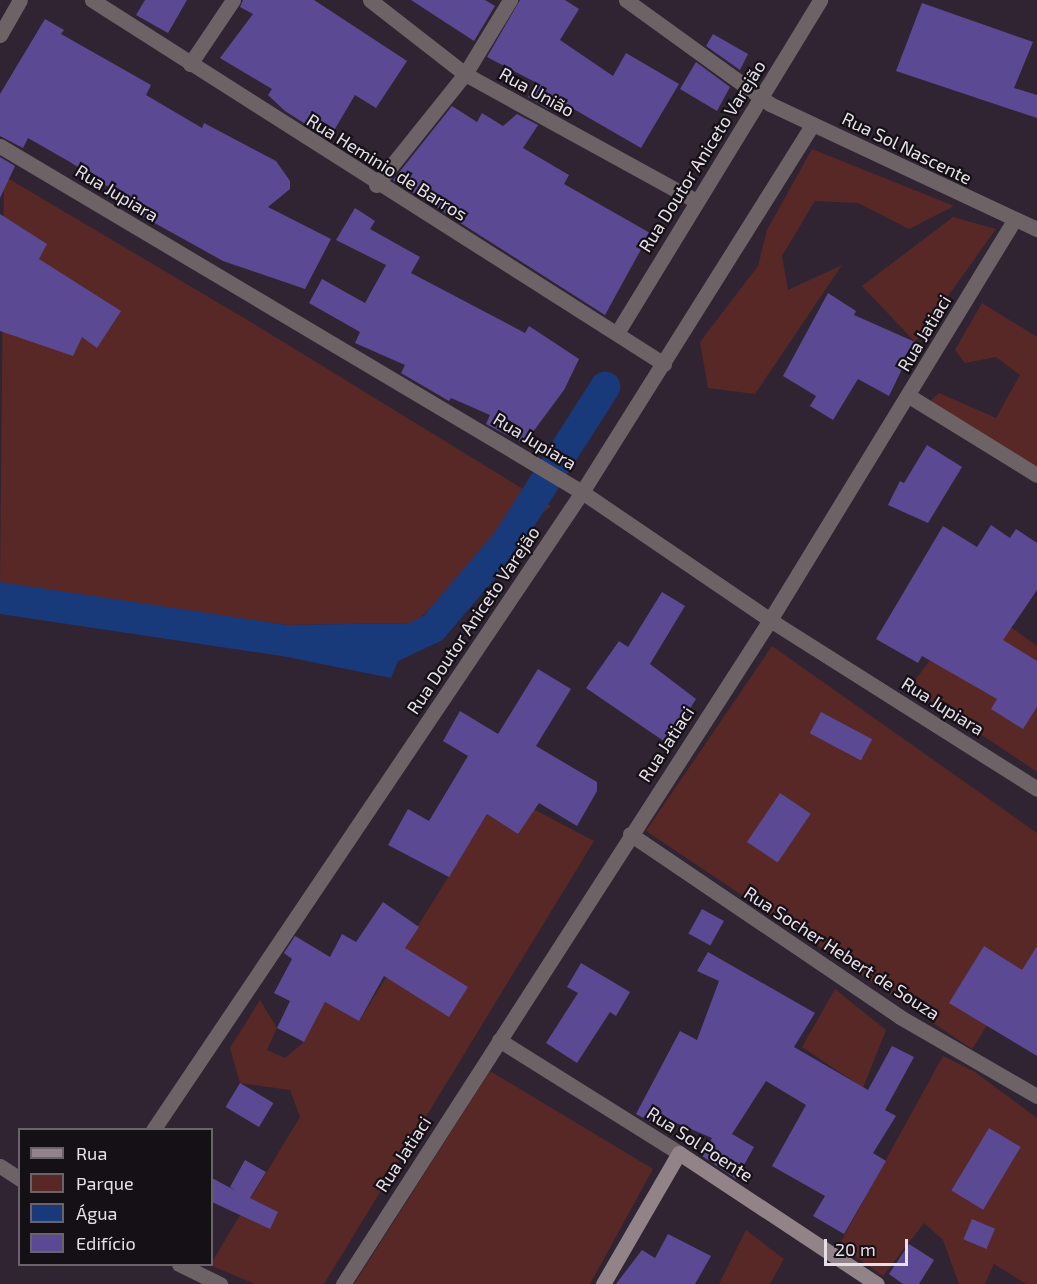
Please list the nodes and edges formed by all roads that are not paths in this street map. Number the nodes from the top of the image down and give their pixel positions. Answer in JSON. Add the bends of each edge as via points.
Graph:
{"nodes":[{"id":1,"x":20,"y":0,"type":"edge"},
{"id":2,"x":92,"y":0,"type":"edge"},
{"id":3,"x":233,"y":0,"type":"edge"},
{"id":4,"x":370,"y":0,"type":"edge"},
{"id":5,"x":510,"y":0,"type":"edge"},
{"id":6,"x":626,"y":0,"type":"edge"},
{"id":7,"x":820,"y":0,"type":"edge"},
{"id":8,"x":0,"y":35,"type":"edge"},
{"id":9,"x":190,"y":64,"type":"junction"},
{"id":10,"x":465,"y":74,"type":"junction"},
{"id":11,"x":766,"y":101,"type":"junction"},
{"id":12,"x":806,"y":121,"type":"junction"},
{"id":13,"x":0,"y":146,"type":"edge"},
{"id":14,"x":376,"y":185,"type":"junction"},
{"id":15,"x":696,"y":201,"type":"junction"},
{"id":16,"x":1014,"y":221,"type":"junction"},
{"id":17,"x":1037,"y":229,"type":"edge"},
{"id":18,"x":622,"y":336,"type":"junction"},
{"id":19,"x":657,"y":360,"type":"junction"},
{"id":20,"x":909,"y":396,"type":"junction"},
{"id":21,"x":1037,"y":476,"type":"edge"},
{"id":22,"x":582,"y":492,"type":"junction"},
{"id":23,"x":770,"y":620,"type":"junction"},
{"id":24,"x":1037,"y":789,"type":"edge"},
{"id":25,"x":630,"y":834,"type":"junction"},
{"id":26,"x":499,"y":1040,"type":"junction"},
{"id":27,"x":1037,"y":1096,"type":"edge"},
{"id":28,"x":154,"y":1128,"type":"edge"},
{"id":29,"x":679,"y":1153,"type":"junction"},
{"id":30,"x":0,"y":1166,"type":"edge"},
{"id":31,"x":18,"y":1178,"type":"edge"},
{"id":32,"x":183,"y":1266,"type":"edge"},
{"id":33,"x":220,"y":1284,"type":"edge"},
{"id":34,"x":343,"y":1284,"type":"edge"},
{"id":35,"x":603,"y":1284,"type":"edge"},
{"id":36,"x":877,"y":1284,"type":"edge"}],
"edges":[{"from":1,"to":8,"type":"street"},
{"from":2,"to":9,"type":"street","name":"Rua Heminio de Barros"},
{"from":3,"to":9,"type":"street"},
{"from":4,"to":10,"type":"street","name":"Rua União"},
{"from":5,"to":10,"type":"street"},
{"from":6,"to":11,"type":"street","name":"Rua Sol Nascente"},
{"from":7,"to":11,"type":"street","name":"Rua Doutor Aniceto Varejão"},
{"from":9,"to":14,"type":"street","name":"Rua Heminio de Barros"},
{"from":10,"to":14,"type":"street"},
{"from":10,"to":15,"type":"street","name":"Rua União"},
{"from":11,"to":12,"type":"street","name":"Rua Sol Nascente"},
{"from":11,"to":15,"type":"street","name":"Rua Doutor Aniceto Varejão"},
{"from":12,"to":16,"type":"street","name":"Rua Sol Nascente"},
{"from":12,"to":19,"type":"street","name":"Rua Doutor Aniceto Varejão"},
{"from":13,"to":22,"type":"street","name":"Rua Jupiara"},
{"from":14,"to":18,"type":"street","name":"Rua Heminio de Barros"},
{"from":15,"to":18,"type":"street","name":"Rua Doutor Aniceto Varejão"},
{"from":16,"to":17,"type":"street","name":"Rua Sol Nascente"},
{"from":16,"to":20,"type":"street","name":"Rua Jatiaci"},
{"from":18,"to":19,"type":"street","name":"Rua Heminio de Barros"},
{"from":19,"to":22,"type":"street","name":"Rua Doutor Aniceto Varejão"},
{"from":20,"to":21,"type":"street"},
{"from":20,"to":23,"type":"street","name":"Rua Jatiaci"},
{"from":22,"to":23,"type":"street","name":"Rua Jupiara"},
{"from":22,"to":28,"type":"street","name":"Rua Doutor Aniceto Varejão"},
{"from":23,"to":24,"type":"street","name":"Rua Jupiara"},
{"from":23,"to":25,"type":"street","name":"Rua Jatiaci"},
{"from":25,"to":26,"type":"street","name":"Rua Jatiaci"},
{"from":25,"to":27,"type":"street","name":"Rua Socher Hebert de Souza","via":[[900,1017]]},
{"from":26,"to":29,"type":"street","name":"Rua Sol Poente"},
{"from":26,"to":34,"type":"street","name":"Rua Jatiaci"},
{"from":29,"to":35,"type":"street"},
{"from":29,"to":36,"type":"street","name":"Rua Sol Poente"},
{"from":30,"to":31,"type":"street"},
{"from":32,"to":33,"type":"street"}]}
